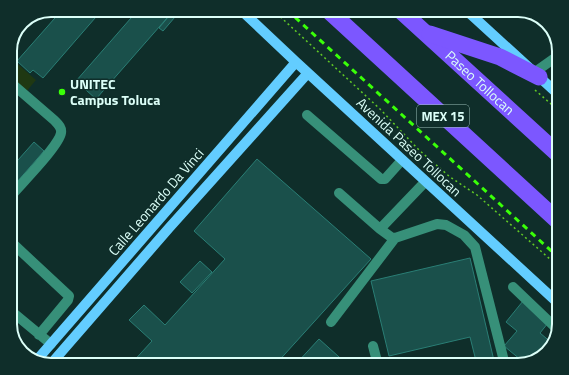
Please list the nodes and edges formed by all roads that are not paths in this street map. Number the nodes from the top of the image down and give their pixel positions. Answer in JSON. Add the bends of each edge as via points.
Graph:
{"nodes":[{"id":1,"x":249,"y":17,"type":"edge"},
{"id":2,"x":336,"y":17,"type":"edge"},
{"id":3,"x":408,"y":17,"type":"edge"},
{"id":4,"x":474,"y":17,"type":"edge"},
{"id":5,"x":424,"y":32,"type":"junction"},
{"id":6,"x":552,"y":61,"type":"edge"},
{"id":7,"x":296,"y":62,"type":"junction"},
{"id":8,"x":308,"y":73,"type":"junction"},
{"id":9,"x":537,"y":75,"type":"junction"},
{"id":10,"x":17,"y":88,"type":"edge"},
{"id":11,"x":552,"y":89,"type":"edge"},
{"id":12,"x":306,"y":114,"type":"dead end"},
{"id":13,"x":552,"y":149,"type":"edge"},
{"id":14,"x":402,"y":160,"type":"junction"},
{"id":15,"x":425,"y":182,"type":"junction"},
{"id":16,"x":17,"y":189,"type":"edge"},
{"id":17,"x":339,"y":193,"type":"dead end"},
{"id":18,"x":552,"y":216,"type":"edge"},
{"id":19,"x":380,"y":229,"type":"junction"},
{"id":20,"x":395,"y":238,"type":"junction"},
{"id":21,"x":17,"y":248,"type":"edge"},
{"id":22,"x":513,"y":287,"type":"dead end"},
{"id":23,"x":552,"y":298,"type":"edge"},
{"id":24,"x":17,"y":316,"type":"edge"},
{"id":25,"x":331,"y":322,"type":"dead end"},
{"id":26,"x":552,"y":324,"type":"edge"},
{"id":27,"x":39,"y":335,"type":"junction"},
{"id":28,"x":51,"y":344,"type":"junction"},
{"id":29,"x":373,"y":346,"type":"dead end"},
{"id":30,"x":40,"y":356,"type":"edge"},
{"id":31,"x":55,"y":358,"type":"edge"},
{"id":32,"x":376,"y":358,"type":"edge"},
{"id":33,"x":503,"y":358,"type":"edge"}],
"edges":[{"from":1,"to":7,"type":"main road","name":"Avenida Paseo Tollocan"},
{"from":2,"to":18,"type":"highway","number":"MEX 15"},
{"from":3,"to":5,"type":"highway","name":"Paseo Tollocan"},
{"from":4,"to":9,"type":"main road"},
{"from":5,"to":9,"type":"highway","via":[[500,57]]},
{"from":5,"to":13,"type":"highway","name":"Paseo Tollocan"},
{"from":6,"to":9,"type":"lane"},
{"from":7,"to":8,"type":"main road","name":"Avenida Paseo Tollocan"},
{"from":7,"to":28,"type":"main road","name":"Calle Leonardo Da Vinci"},
{"from":8,"to":14,"type":"main road","name":"Avenida Paseo Tollocan"},
{"from":8,"to":31,"type":"main road","name":"Calle Leonardo Da Vinci"},
{"from":9,"to":11,"type":"main road"},
{"from":10,"to":16,"type":"lane","via":[[54,120],[61,132],[49,152]]},
{"from":12,"to":14,"type":"lane","via":[[381,179],[385,179]]},
{"from":14,"to":15,"type":"main road","name":"Avenida Paseo Tollocan"},
{"from":15,"to":19,"type":"lane"},
{"from":15,"to":23,"type":"main road","name":"Avenida Paseo Tollocan"},
{"from":17,"to":19,"type":"lane"},
{"from":19,"to":20,"type":"lane"},
{"from":20,"to":25,"type":"lane"},
{"from":20,"to":33,"type":"lane","via":[[440,224],[450,226],[471,242],[476,251]]},
{"from":21,"to":27,"type":"lane","via":[[69,296]]},
{"from":22,"to":26,"type":"lane"},
{"from":24,"to":27,"type":"lane"},
{"from":27,"to":28,"type":"lane"},
{"from":28,"to":30,"type":"main road","name":"Calle Leonardo Da Vinci"},
{"from":29,"to":32,"type":"lane"}]}
